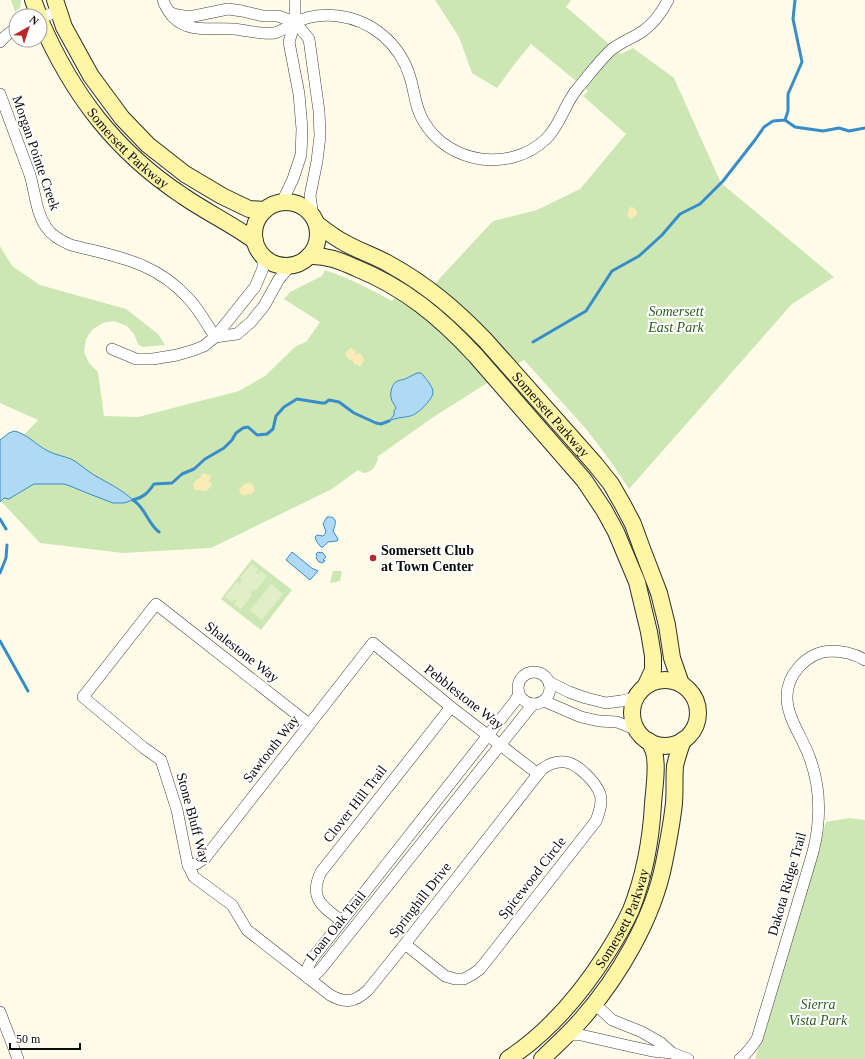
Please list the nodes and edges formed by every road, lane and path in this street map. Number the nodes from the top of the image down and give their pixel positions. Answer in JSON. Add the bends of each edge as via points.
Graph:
{"nodes":[{"id":1,"x":163,"y":0,"type":"edge"},
{"id":2,"x":295,"y":0,"type":"edge"},
{"id":3,"x":668,"y":0,"type":"edge"},
{"id":4,"x":56,"y":5,"type":"edge"},
{"id":5,"x":48,"y":12,"type":"edge"},
{"id":6,"x":169,"y":12,"type":"junction"},
{"id":7,"x":295,"y":22,"type":"junction"},
{"id":8,"x":8,"y":34,"type":"edge"},
{"id":9,"x":48,"y":38,"type":"edge"},
{"id":10,"x":0,"y":42,"type":"edge"},
{"id":11,"x":1,"y":98,"type":"edge"},
{"id":12,"x":282,"y":202,"type":"junction"},
{"id":13,"x":265,"y":210,"type":"junction"},
{"id":14,"x":315,"y":220,"type":"junction"},
{"id":15,"x":258,"y":247,"type":"junction"},
{"id":16,"x":310,"y":256,"type":"junction"},
{"id":17,"x":290,"y":266,"type":"junction"},
{"id":18,"x":215,"y":337,"type":"junction"},
{"id":19,"x":112,"y":348,"type":"dead end"},
{"id":20,"x":156,"y":604,"type":"joint"},
{"id":21,"x":373,"y":643,"type":"joint"},
{"id":22,"x":865,"y":660,"type":"edge"},
{"id":23,"x":549,"y":682,"type":"junction"},
{"id":24,"x":681,"y":684,"type":"junction"},
{"id":25,"x":646,"y":686,"type":"junction"},
{"id":26,"x":519,"y":694,"type":"junction"},
{"id":27,"x":635,"y":698,"type":"junction"},
{"id":28,"x":544,"y":701,"type":"junction"},
{"id":29,"x":533,"y":704,"type":"junction"},
{"id":30,"x":451,"y":707,"type":"junction"},
{"id":31,"x":309,"y":724,"type":"junction"},
{"id":32,"x":637,"y":730,"type":"junction"},
{"id":33,"x":489,"y":736,"type":"junction"},
{"id":34,"x":683,"y":740,"type":"junction"},
{"id":35,"x":649,"y":741,"type":"junction"},
{"id":36,"x":501,"y":745,"type":"junction"},
{"id":37,"x":538,"y":774,"type":"junction"},
{"id":38,"x":188,"y":865,"type":"junction"},
{"id":39,"x":342,"y":921,"type":"junction"},
{"id":40,"x":405,"y":944,"type":"junction"},
{"id":41,"x":308,"y":978,"type":"junction"},
{"id":42,"x":594,"y":1003,"type":"junction"},
{"id":43,"x":0,"y":1012,"type":"edge"},
{"id":44,"x":567,"y":1035,"type":"junction"},
{"id":45,"x":672,"y":1056,"type":"edge"},
{"id":46,"x":18,"y":1059,"type":"edge"},
{"id":47,"x":508,"y":1059,"type":"edge"},
{"id":48,"x":542,"y":1059,"type":"edge"},
{"id":49,"x":688,"y":1059,"type":"edge"},
{"id":50,"x":740,"y":1059,"type":"edge"}],
"edges":[{"from":1,"to":6,"type":"street"},
{"from":2,"to":7,"type":"street"},
{"from":3,"to":7,"type":"street","via":[[661,13],[642,32],[618,45],[605,56],[575,92],[552,132],[524,154],[505,159],[476,159],[459,153],[429,130],[416,105],[406,65],[383,35],[355,19],[340,16],[317,16]]},
{"from":4,"to":5,"type":"street"},
{"from":4,"to":13,"type":"main road","name":"Somersett Parkway","via":[[64,27],[91,76],[122,118],[148,145],[185,174],[222,196],[249,209]]},
{"from":6,"to":7,"type":"street","via":[[188,17],[228,9],[263,16],[278,16]]},
{"from":6,"to":7,"type":"street","via":[[184,25],[203,29],[275,33]]},
{"from":7,"to":12,"type":"street","via":[[290,42],[299,94],[301,155]]},
{"from":7,"to":14,"type":"street","via":[[309,39],[319,110],[318,161],[310,196]]},
{"from":8,"to":10,"type":"street"},
{"from":9,"to":15,"type":"main road","name":"Somersett Parkway","via":[[81,96],[105,128],[135,160],[203,210],[241,230]]},
{"from":11,"to":18,"type":"street","name":"Morgan Pointe Creek","via":[[30,176],[42,219],[50,232],[62,242],[133,261],[165,277],[190,300]]},
{"from":12,"to":13,"type":"main road"},
{"from":12,"to":14,"type":"main road","via":[[300,205],[307,209]]},
{"from":13,"to":15,"type":"main road","via":[[259,216],[254,232]]},
{"from":14,"to":16,"type":"main road","via":[[319,232],[318,241]]},
{"from":14,"to":24,"type":"main road","name":"Somersett Parkway","via":[[345,243],[388,263],[416,280],[469,323],[611,484],[633,524],[659,593],[672,658]]},
{"from":15,"to":17,"type":"main road","via":[[266,259],[282,266]]},
{"from":15,"to":18,"type":"street","via":[[263,268],[254,287]]},
{"from":16,"to":17,"type":"main road","via":[[301,263]]},
{"from":16,"to":25,"type":"main road","name":"Somersett Parkway","via":[[337,259],[374,276],[410,296],[435,316],[467,346],[584,480],[616,532],[637,582],[653,656],[653,670]]},
{"from":17,"to":18,"type":"street","via":[[251,322],[237,334]]},
{"from":18,"to":19,"type":"street","via":[[194,350],[153,359],[136,359]]},
{"from":20,"to":31,"type":"street","name":"Shalestone Way"},
{"from":20,"to":38,"type":"street","name":"Stone Bluff Way","via":[[83,697],[161,760],[177,810]]},
{"from":21,"to":30,"type":"street","name":"Pebblestone Way"},
{"from":21,"to":31,"type":"street","name":"Sawtooth Way"},
{"from":22,"to":50,"type":"street","name":"Dakota Ridge Trail","via":[[841,652],[819,653],[808,658],[792,675],[787,705],[814,773],[817,786],[818,826],[813,852],[757,1039]]},
{"from":23,"to":26,"type":"street","via":[[539,673],[528,674],[520,680]]},
{"from":23,"to":27,"type":"street","via":[[569,692],[606,703]]},
{"from":23,"to":28,"type":"street","via":[[550,691]]},
{"from":24,"to":25,"type":"main road","via":[[663,680],[654,681]]},
{"from":24,"to":34,"type":"main road","via":[[696,700],[698,711],[692,732]]},
{"from":25,"to":27,"type":"main road"},
{"from":26,"to":29,"type":"street","via":[[525,701]]},
{"from":26,"to":33,"type":"street","name":"Loan Oak Trail"},
{"from":27,"to":32,"type":"main road","via":[[632,714]]},
{"from":28,"to":29,"type":"street"},
{"from":28,"to":32,"type":"street","via":[[581,717],[617,722]]},
{"from":29,"to":36,"type":"street","name":"Loan Oak Trail"},
{"from":30,"to":33,"type":"street","name":"Pebblestone Way"},
{"from":30,"to":39,"type":"street","name":"Clover Hill Trail","via":[[319,876],[316,891],[319,899],[324,907]]},
{"from":31,"to":38,"type":"street","name":"Sawtooth Way","via":[[205,858],[196,864]]},
{"from":32,"to":35,"type":"main road"},
{"from":33,"to":36,"type":"street","name":"Pebblestone Way"},
{"from":33,"to":39,"type":"street","name":"Loan Oak Trail"},
{"from":34,"to":35,"type":"main road","via":[[666,746]]},
{"from":34,"to":42,"type":"main road","name":"Somersett Parkway","via":[[675,766],[670,831],[656,894],[638,936],[609,984]]},
{"from":35,"to":47,"type":"main road","name":"Somersett Parkway","via":[[654,753],[656,770],[652,818],[640,884],[630,911],[601,962],[573,1000],[547,1028]]},
{"from":36,"to":37,"type":"street","name":"Pebblestone Way"},
{"from":36,"to":41,"type":"street","name":"Loan Oak Trail","via":[[321,969]]},
{"from":37,"to":40,"type":"street","name":"Springhill Drive"},
{"from":37,"to":40,"type":"street","name":"Spicewood Circle","via":[[549,764],[567,762],[588,775],[600,795],[600,810],[588,832],[480,969],[473,974],[464,979],[445,976]]},
{"from":38,"to":41,"type":"street","name":"Stone Bluff Way","via":[[194,877],[232,905],[247,930]]},
{"from":39,"to":41,"type":"street","name":"Loan Oak Trail","via":[[312,959],[308,967]]},
{"from":40,"to":41,"type":"street","name":"Springhill Drive","via":[[368,990],[354,1000],[345,1001],[330,995]]},
{"from":42,"to":44,"type":"main road","name":"Somersett Parkway"},
{"from":42,"to":45,"type":"street","via":[[612,1020],[661,1043]]},
{"from":43,"to":46,"type":"street"},
{"from":44,"to":45,"type":"street","via":[[581,1035]]},
{"from":44,"to":48,"type":"main road","name":"Somersett Parkway"},
{"from":45,"to":49,"type":"street"}]}
